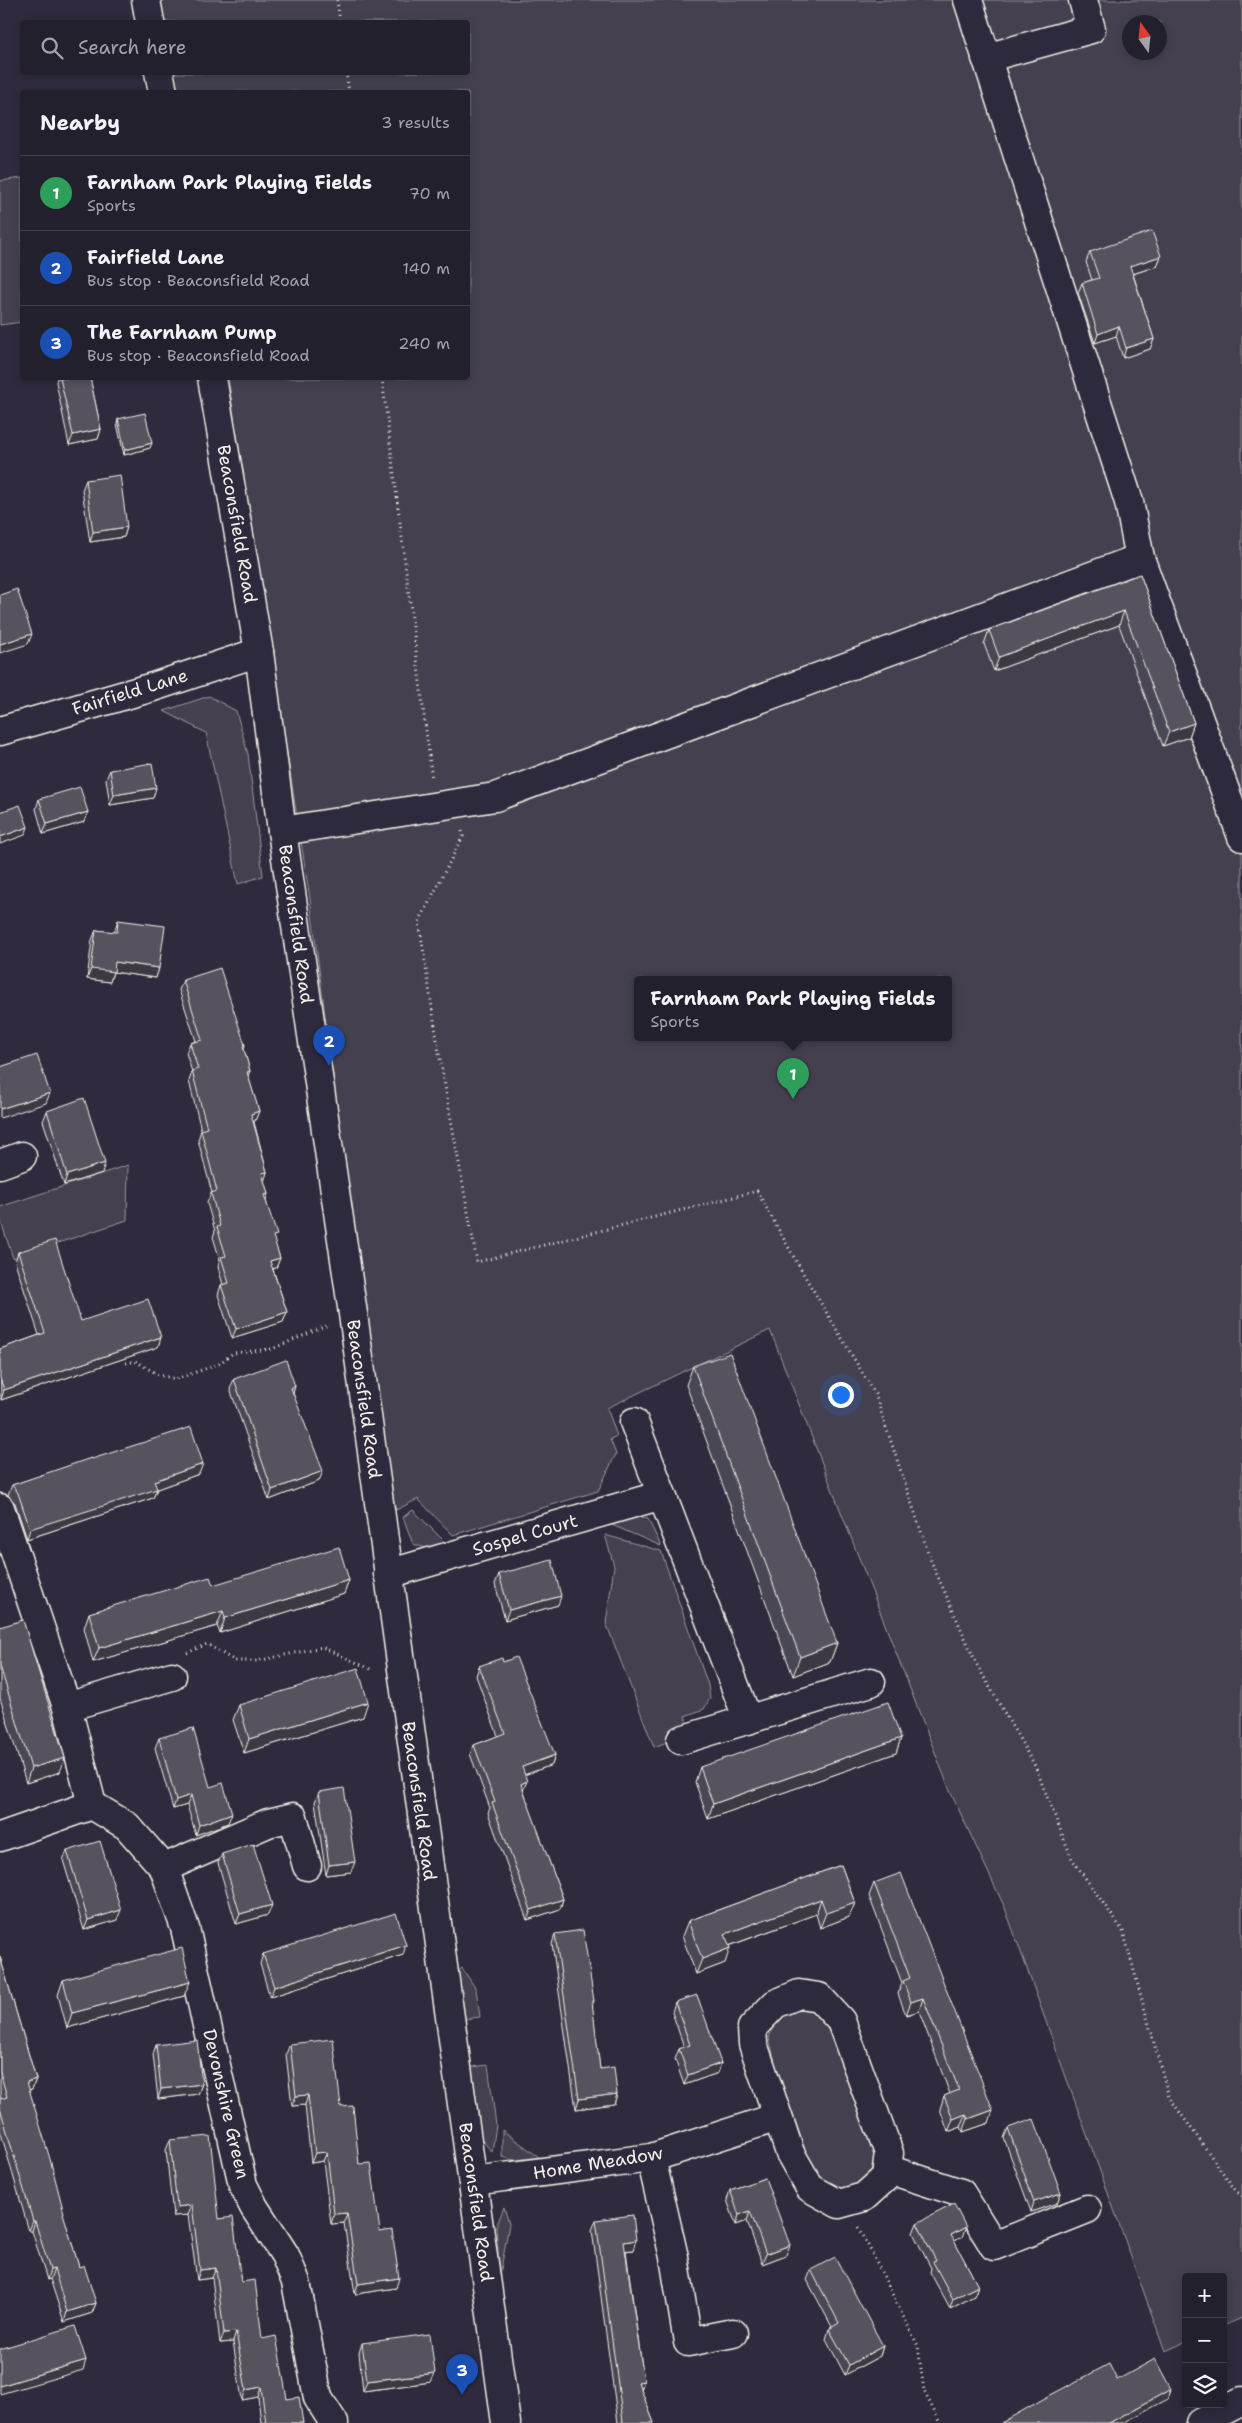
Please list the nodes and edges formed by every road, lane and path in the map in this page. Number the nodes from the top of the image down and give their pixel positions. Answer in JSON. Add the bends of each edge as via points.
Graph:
{"nodes":[{"id":1,"x":146,"y":0,"type":"edge"},
{"id":2,"x":337,"y":0,"type":"edge"},
{"id":3,"x":968,"y":0,"type":"edge"},
{"id":4,"x":1083,"y":0,"type":"edge"},
{"id":5,"x":150,"y":20,"type":"edge"},
{"id":6,"x":340,"y":20,"type":"edge"},
{"id":7,"x":986,"y":58,"type":"junction"},
{"id":8,"x":159,"y":75,"type":"edge"},
{"id":9,"x":346,"y":75,"type":"edge"},
{"id":10,"x":162,"y":90,"type":"edge"},
{"id":11,"x":349,"y":90,"type":"edge"},
{"id":12,"x":212,"y":380,"type":"edge"},
{"id":13,"x":382,"y":380,"type":"edge"},
{"id":14,"x":1140,"y":558,"type":"junction"},
{"id":15,"x":260,"y":652,"type":"junction"},
{"id":16,"x":0,"y":731,"type":"edge"},
{"id":17,"x":445,"y":805,"type":"junction"},
{"id":18,"x":282,"y":831,"type":"junction"},
{"id":19,"x":1242,"y":838,"type":"edge"},
{"id":20,"x":353,"y":1314,"type":"junction"},
{"id":21,"x":126,"y":1364,"type":"edge"},
{"id":22,"x":634,"y":1422,"type":"dead end"},
{"id":23,"x":662,"y":1495,"type":"junction"},
{"id":24,"x":0,"y":1508,"type":"edge"},
{"id":25,"x":9,"y":1562,"type":"edge"},
{"id":26,"x":388,"y":1574,"type":"junction"},
{"id":27,"x":172,"y":1676,"type":"joint"},
{"id":28,"x":871,"y":1682,"type":"dead end"},
{"id":29,"x":403,"y":1684,"type":"junction"},
{"id":30,"x":67,"y":1706,"type":"junction"},
{"id":31,"x":748,"y":1720,"type":"junction"},
{"id":32,"x":682,"y":1740,"type":"dead end"},
{"id":33,"x":92,"y":1805,"type":"junction"},
{"id":34,"x":0,"y":1836,"type":"edge"},
{"id":35,"x":307,"y":1866,"type":"dead end"},
{"id":36,"x":164,"y":1868,"type":"junction"},
{"id":37,"x":778,"y":2118,"type":"junction"},
{"id":38,"x":651,"y":2158,"type":"junction"},
{"id":39,"x":887,"y":2169,"type":"junction"},
{"id":40,"x":473,"y":2181,"type":"junction"},
{"id":41,"x":1242,"y":2196,"type":"edge"},
{"id":42,"x":848,"y":2201,"type":"junction"},
{"id":43,"x":1087,"y":2209,"type":"dead end"},
{"id":44,"x":733,"y":2333,"type":"dead end"},
{"id":45,"x":1242,"y":2401,"type":"edge"},
{"id":46,"x":334,"y":2423,"type":"edge"},
{"id":47,"x":506,"y":2423,"type":"edge"},
{"id":48,"x":940,"y":2423,"type":"edge"},
{"id":49,"x":1200,"y":2423,"type":"edge"}],
"edges":[{"from":1,"to":5,"type":"street"},
{"from":2,"to":6,"type":"path"},
{"from":3,"to":7,"type":"street"},
{"from":4,"to":7,"type":"street","via":[[1091,29]]},
{"from":7,"to":14,"type":"street","via":[[1129,502]]},
{"from":8,"to":10,"type":"street"},
{"from":9,"to":11,"type":"path"},
{"from":12,"to":15,"type":"street","name":"Beaconsfield Road"},
{"from":13,"to":17,"type":"path"},
{"from":14,"to":17,"type":"street","via":[[495,797]]},
{"from":14,"to":19,"type":"street"},
{"from":15,"to":16,"type":"street","name":"Fairfield Lane"},
{"from":15,"to":18,"type":"street","name":"Beaconsfield Road"},
{"from":17,"to":18,"type":"street"},
{"from":17,"to":41,"type":"path","via":[[463,836],[418,922],[477,1262],[757,1191],[875,1394],[930,1561],[977,1665],[1035,1766],[1072,1859],[1123,1931],[1169,2097]]},
{"from":18,"to":20,"type":"street","name":"Beaconsfield Road"},
{"from":20,"to":21,"type":"path","via":[[272,1349],[233,1353],[219,1364],[176,1379],[159,1375],[135,1360]]},
{"from":20,"to":26,"type":"street","name":"Beaconsfield Road"},
{"from":22,"to":23,"type":"street"},
{"from":23,"to":26,"type":"street","name":"Sospel Court"},
{"from":23,"to":31,"type":"street"},
{"from":24,"to":25,"type":"street"},
{"from":25,"to":30,"type":"street"},
{"from":26,"to":29,"type":"street","name":"Beaconsfield Road"},
{"from":27,"to":29,"type":"path","via":[[188,1651],[206,1644],[235,1661],[257,1661],[322,1647]]},
{"from":27,"to":30,"type":"street"},
{"from":28,"to":31,"type":"street"},
{"from":29,"to":40,"type":"street","name":"Beaconsfield Road"},
{"from":30,"to":33,"type":"street"},
{"from":31,"to":32,"type":"street"},
{"from":33,"to":34,"type":"street"},
{"from":33,"to":36,"type":"street","name":"Devonshire Green","via":[[127,1826]]},
{"from":35,"to":36,"type":"street","via":[[293,1817],[268,1823]]},
{"from":36,"to":46,"type":"street","name":"Devonshire Green","via":[[185,1928],[243,2185],[285,2255],[296,2282],[318,2398]]},
{"from":37,"to":38,"type":"street","name":"Home Meadow"},
{"from":37,"to":39,"type":"street","via":[[753,2044],[752,2028],[775,2004],[799,1994],[819,1998],[841,2022],[889,2154]]},
{"from":37,"to":42,"type":"street","via":[[790,2153],[810,2188],[839,2204]]},
{"from":38,"to":40,"type":"street","name":"Home Meadow"},
{"from":38,"to":44,"type":"street","via":[[674,2257],[688,2342]]},
{"from":39,"to":42,"type":"street","via":[[886,2177],[864,2197]]},
{"from":39,"to":43,"type":"street","via":[[961,2194],[994,2246]]},
{"from":40,"to":47,"type":"street","name":"Beaconsfield Road"},
{"from":42,"to":48,"type":"path","via":[[871,2255],[918,2346],[924,2391]]},
{"from":45,"to":49,"type":"street"}]}
